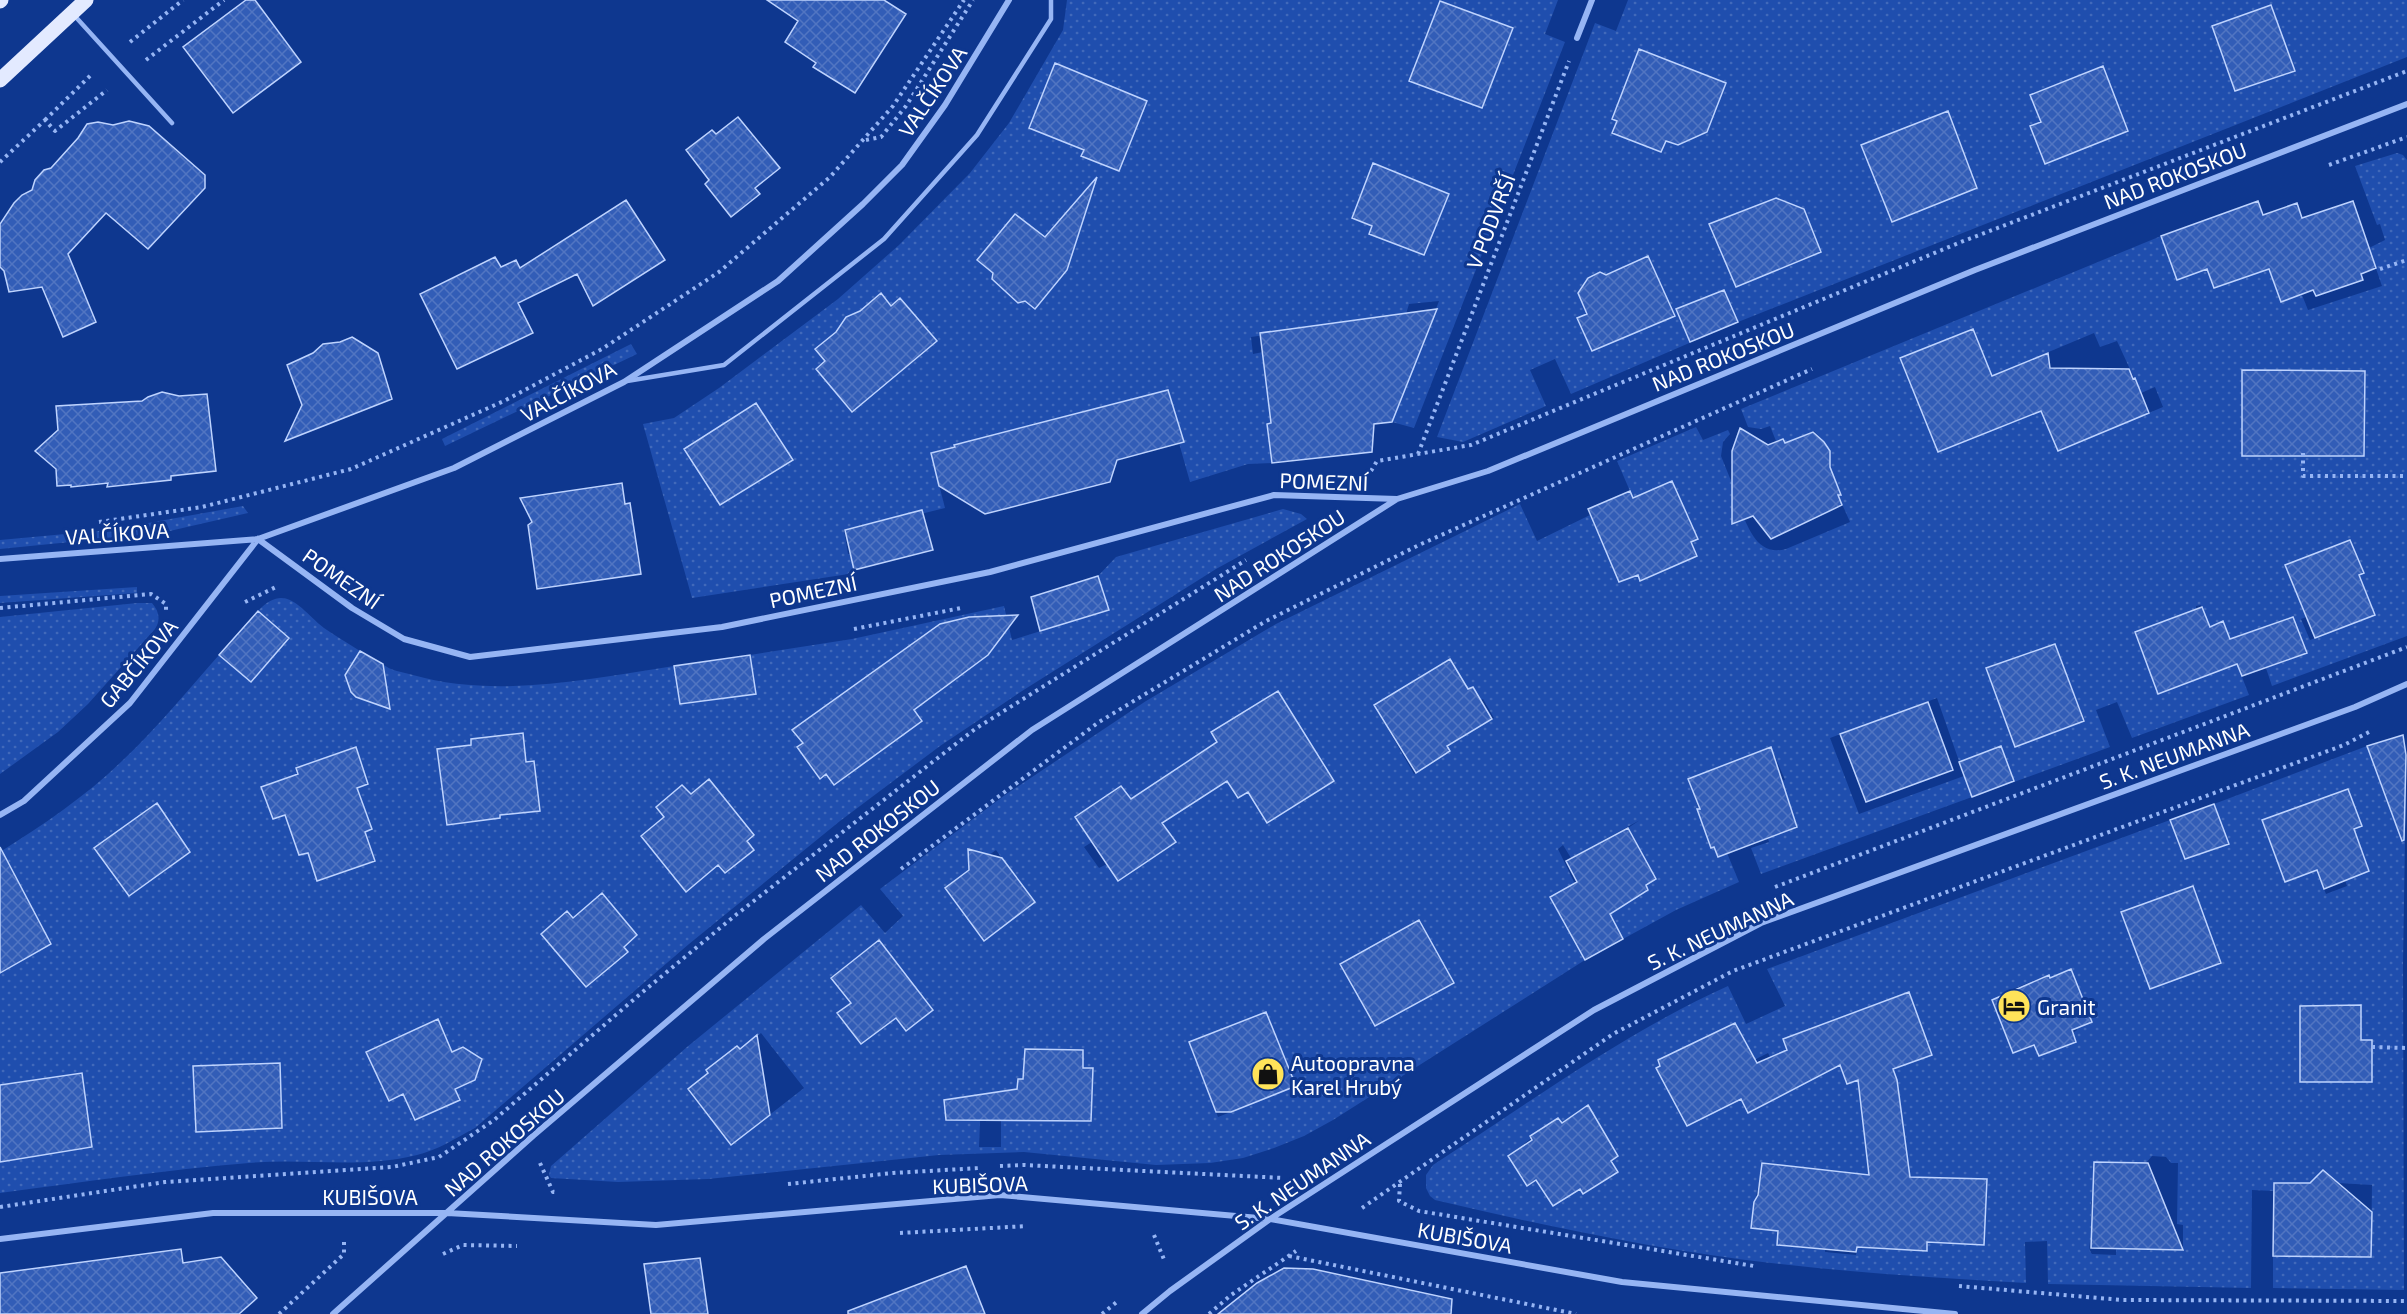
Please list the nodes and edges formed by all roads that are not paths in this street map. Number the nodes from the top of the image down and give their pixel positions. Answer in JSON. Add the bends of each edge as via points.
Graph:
{"nodes":[{"id":1,"x":86,"y":0,"type":"edge"},
{"id":2,"x":1008,"y":0,"type":"edge"},
{"id":3,"x":1051,"y":0,"type":"edge"},
{"id":4,"x":1592,"y":0,"type":"edge"},
{"id":5,"x":71,"y":12,"type":"junction"},
{"id":6,"x":1577,"y":38,"type":"road end"},
{"id":7,"x":0,"y":80,"type":"edge"},
{"id":8,"x":2407,"y":104,"type":"edge"},
{"id":9,"x":172,"y":123,"type":"dead end"},
{"id":10,"x":624,"y":382,"type":"junction"},
{"id":11,"x":1396,"y":499,"type":"junction"},
{"id":12,"x":258,"y":539,"type":"junction"},
{"id":13,"x":0,"y":559,"type":"edge"},
{"id":14,"x":2407,"y":684,"type":"edge"},
{"id":15,"x":0,"y":815,"type":"edge"},
{"id":16,"x":447,"y":1213,"type":"junction"},
{"id":17,"x":1270,"y":1219,"type":"junction"},
{"id":18,"x":0,"y":1239,"type":"edge"},
{"id":19,"x":333,"y":1314,"type":"edge"},
{"id":20,"x":1142,"y":1314,"type":"edge"},
{"id":21,"x":1955,"y":1314,"type":"edge"}],
"edges":[{"from":1,"to":5,"type":"main road"},
{"from":2,"to":10,"type":"street","name":"VALČÍKOVA","via":[[945,105],[902,165],[863,204],[778,281]]},
{"from":3,"to":10,"type":"lane","via":[[1051,19],[977,135],[884,240],[724,365]]},
{"from":4,"to":6,"type":"street"},
{"from":5,"to":7,"type":"main road"},
{"from":5,"to":9,"type":"lane"},
{"from":8,"to":11,"type":"street","name":"NAD ROKOSKOU","via":[[1975,270],[1488,471]]},
{"from":10,"to":12,"type":"street","name":"VALČÍKOVA","via":[[454,468]]},
{"from":11,"to":12,"type":"street","name":"POMEZNÍ","via":[[1274,495],[990,572],[757,620],[470,657],[404,639],[352,608]]},
{"from":11,"to":16,"type":"street","name":"NAD ROKOSKOU","via":[[1032,730],[764,939]]},
{"from":12,"to":13,"type":"street","name":"VALČÍKOVA"},
{"from":12,"to":15,"type":"street","name":"GABČÍKOVA","via":[[130,703],[24,801]]},
{"from":14,"to":17,"type":"street","name":"S. K. NEUMANNA","via":[[2355,707],[1761,924],[1594,1010]]},
{"from":16,"to":17,"type":"street","name":"KUBIŠOVA","via":[[656,1225],[1000,1196]]},
{"from":16,"to":18,"type":"street","name":"KUBIŠOVA","via":[[213,1213]]},
{"from":16,"to":19,"type":"street","name":"NAD ROKOSKOU"},
{"from":17,"to":20,"type":"street","name":"S. K. NEUMANNA"},
{"from":17,"to":21,"type":"street","name":"KUBIŠOVA","via":[[1622,1281]]}]}
